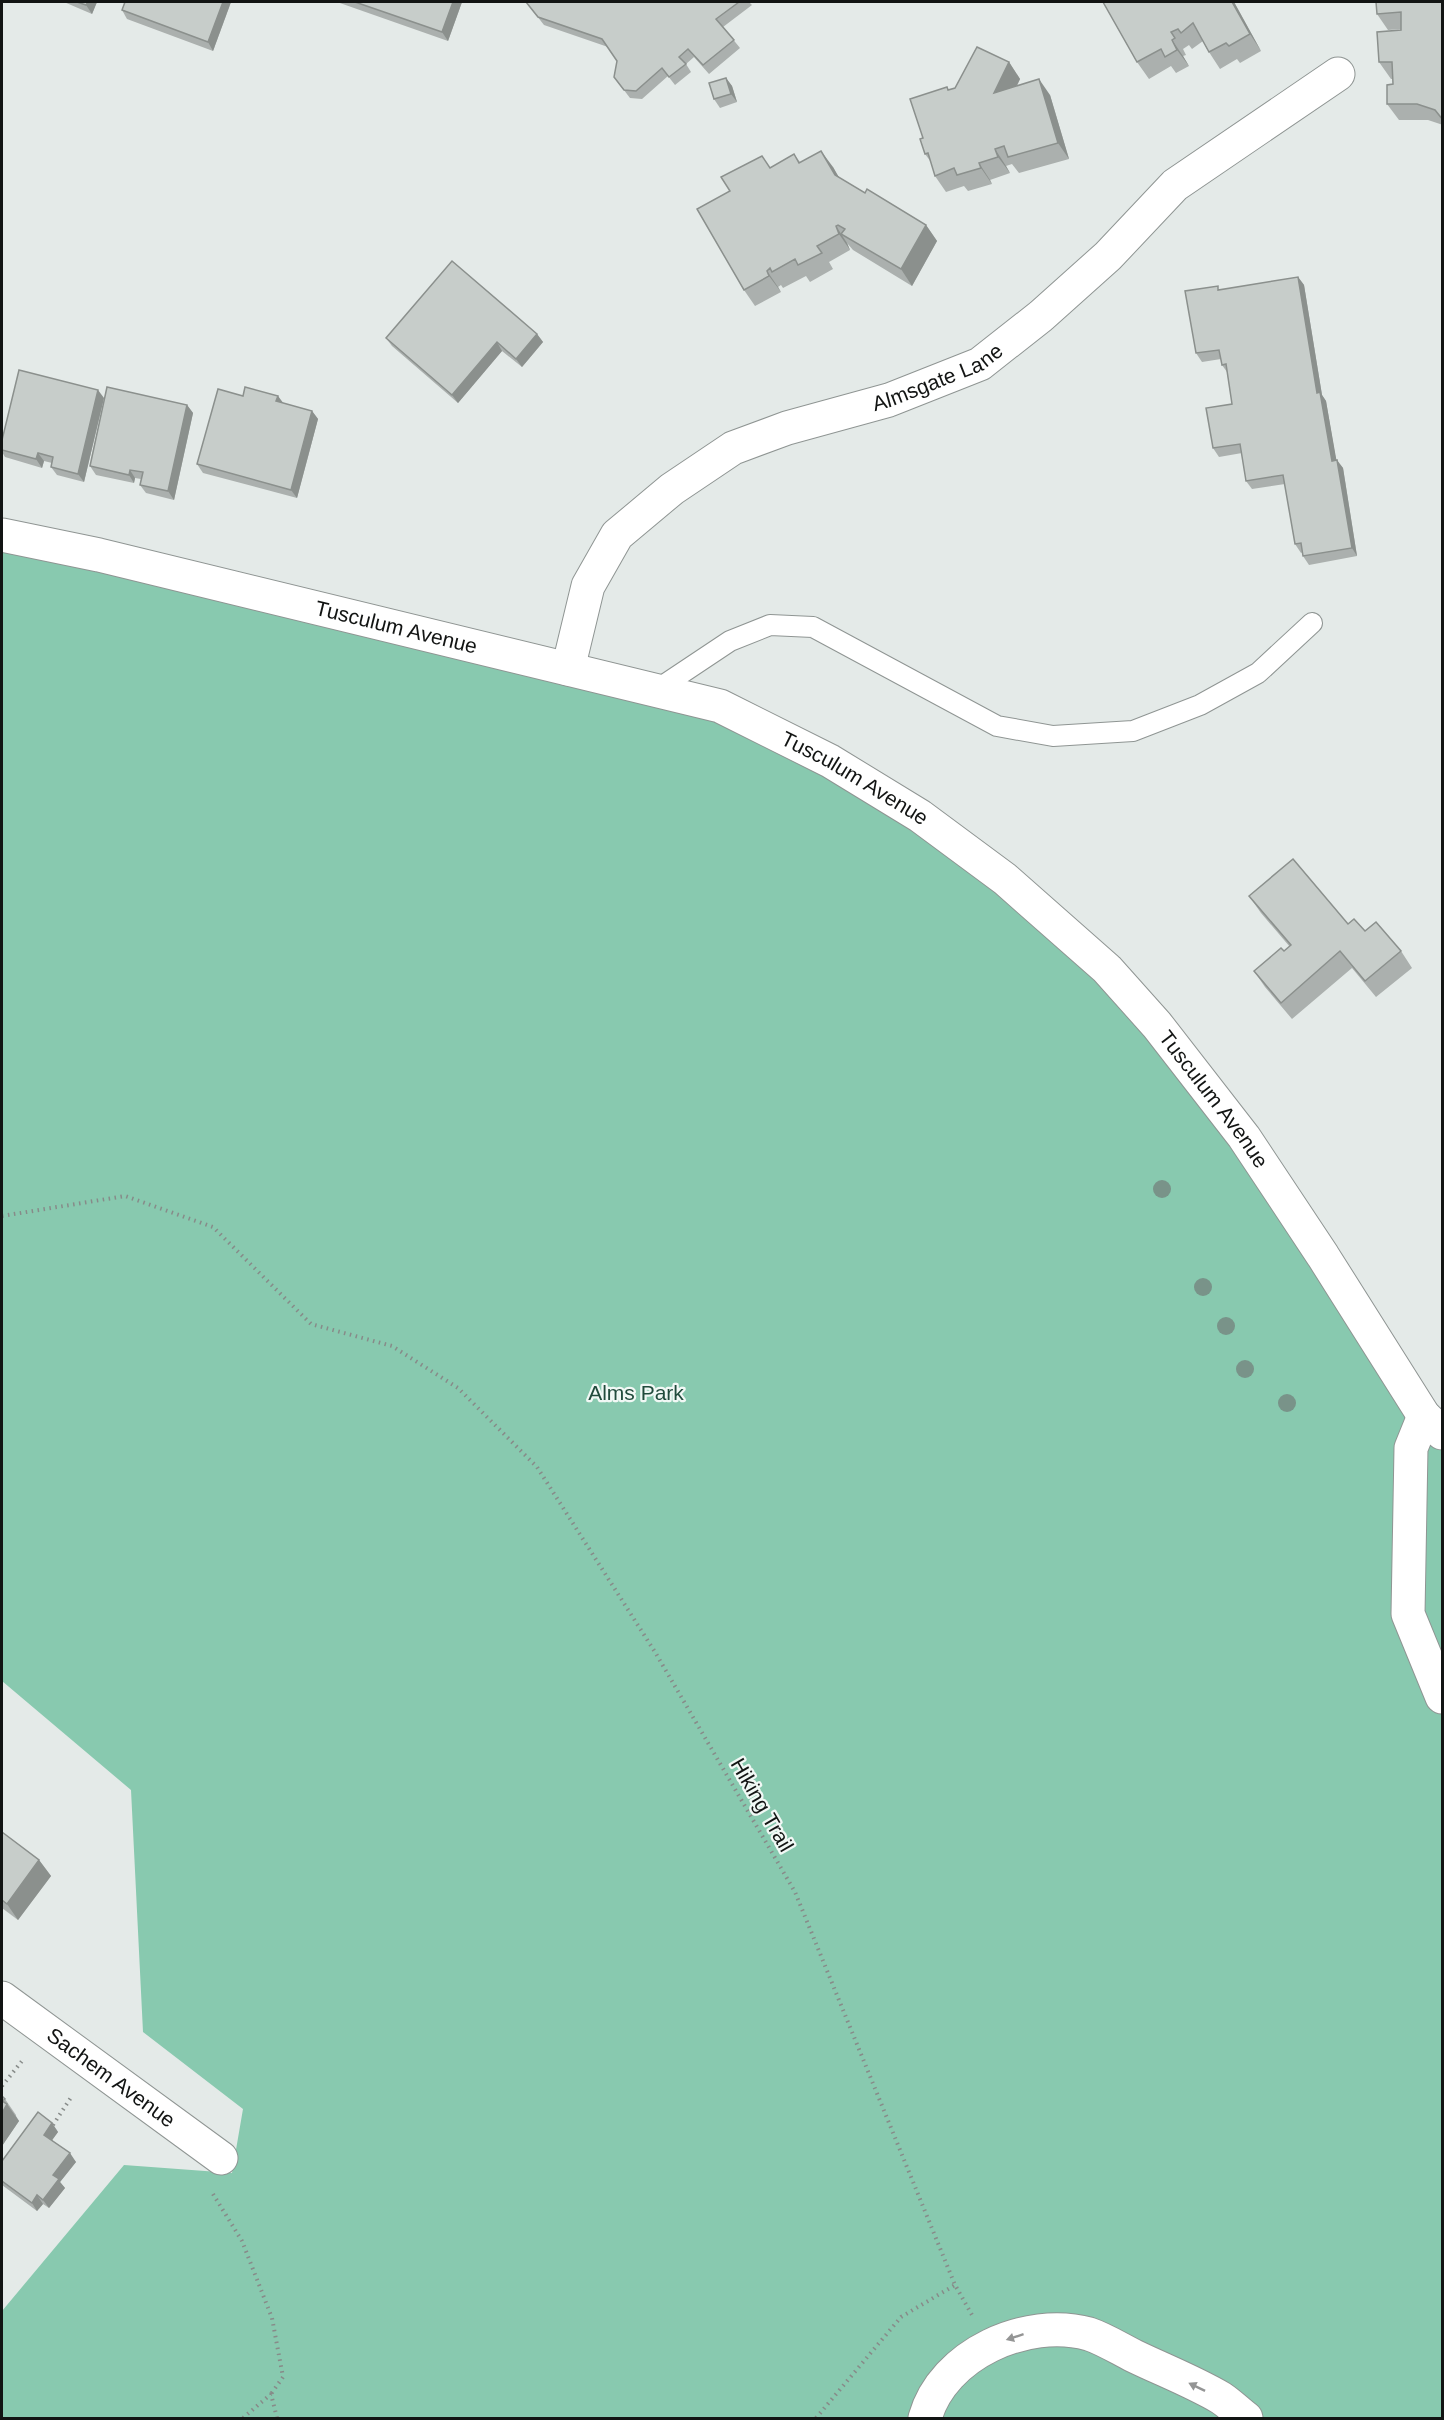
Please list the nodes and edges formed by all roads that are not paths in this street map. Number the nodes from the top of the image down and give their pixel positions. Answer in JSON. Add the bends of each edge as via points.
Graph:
{"nodes":[{"id":1,"x":1338,"y":74,"type":"dead end"},
{"id":2,"x":2,"y":535,"type":"edge"},
{"id":3,"x":1312,"y":623,"type":"dead end"},
{"id":4,"x":568,"y":669,"type":"junction"},
{"id":5,"x":655,"y":691,"type":"junction"},
{"id":6,"x":1433,"y":1425,"type":"edge"},
{"id":7,"x":1443,"y":1697,"type":"edge"},
{"id":8,"x":2,"y":1998,"type":"edge"},
{"id":9,"x":221,"y":2158,"type":"dead end"},
{"id":10,"x":924,"y":2418,"type":"edge"},
{"id":11,"x":1246,"y":2418,"type":"edge"}],
"edges":[{"from":1,"to":4,"type":"street","name":"Almsgate Lane","via":[[1175,185],[1108,256],[980,364],[889,400],[733,448],[672,489],[617,535],[611,545],[588,586]]},
{"from":2,"to":4,"type":"street","name":"Tusculum Avenue"},
{"from":3,"to":5,"type":"lane","via":[[1258,673],[1200,705],[1133,731],[1053,736],[997,726],[813,627],[770,625],[730,641]]},
{"from":4,"to":5,"type":"street","name":"Tusculum Avenue"},
{"from":5,"to":6,"type":"street","name":"Tusculum Avenue","via":[[720,706],[830,761],[920,816],[1005,879],[1107,969],[1244,1137]]},
{"from":6,"to":7,"type":"street","via":[[1411,1448],[1408,1614]]},
{"from":8,"to":9,"type":"street","name":"Sachem Avenue"},
{"from":11,"to":10,"type":"street","one_way":true,"via":[[1222,2398],[1089,2335],[1056,2330],[1022,2334],[989,2346],[961,2365],[938,2390]]}]}
